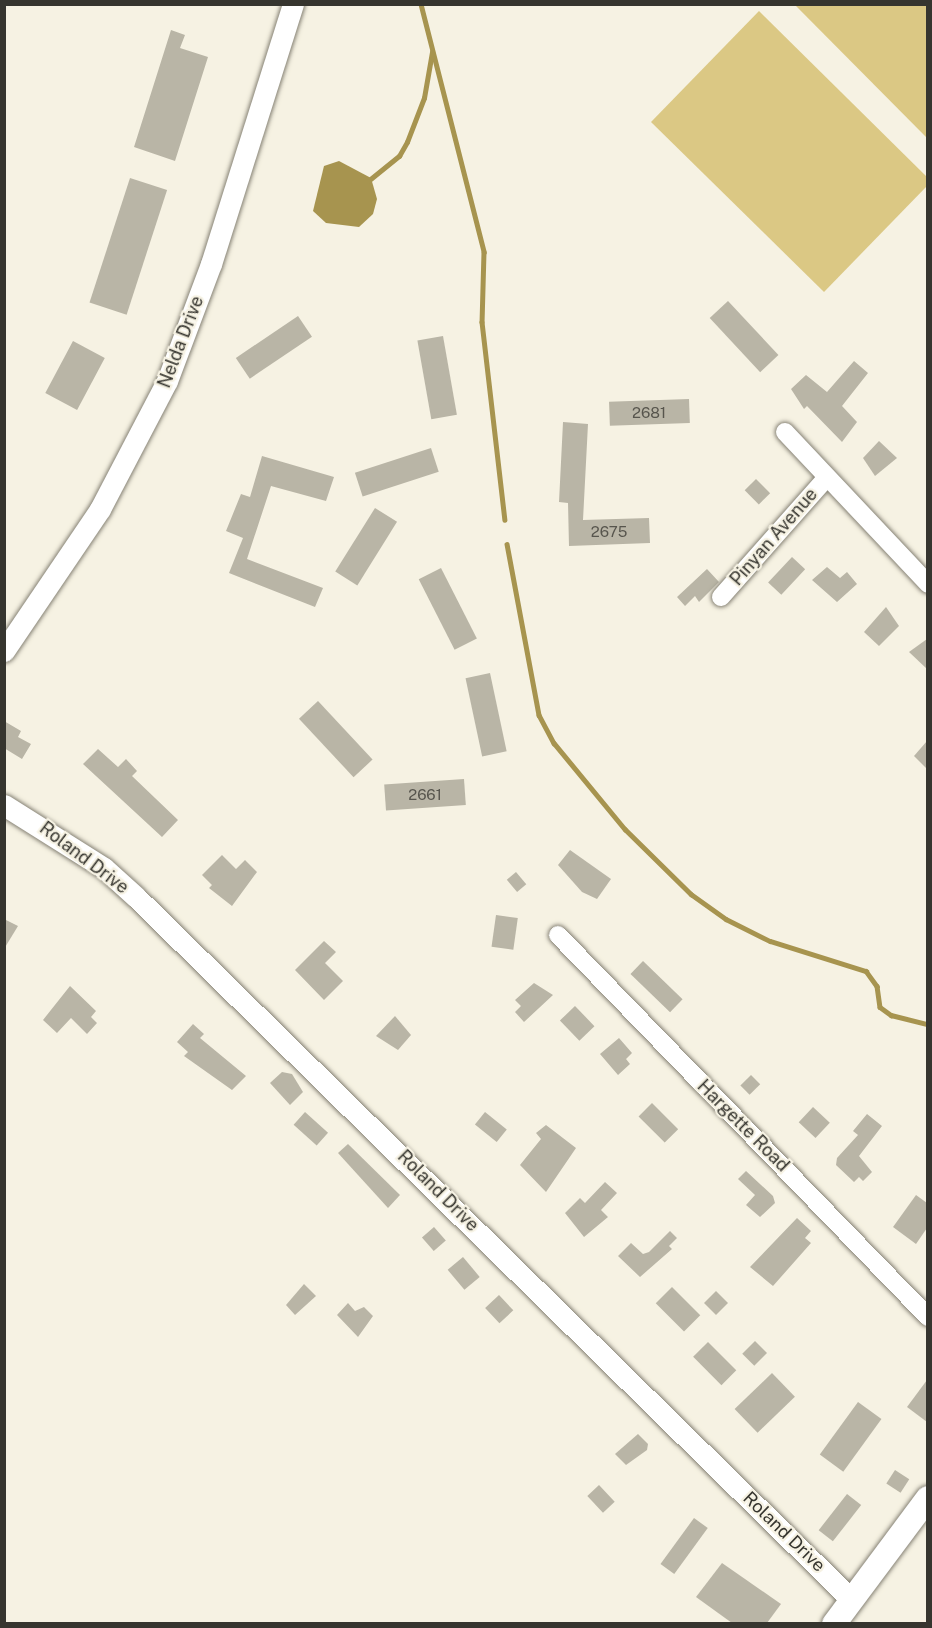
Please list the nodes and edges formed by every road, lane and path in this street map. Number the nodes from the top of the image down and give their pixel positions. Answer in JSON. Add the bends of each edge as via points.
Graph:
{"nodes":[{"id":1,"x":293,"y":4,"type":"edge"},
{"id":2,"x":785,"y":432,"type":"dead end"},
{"id":3,"x":827,"y":477,"type":"junction"},
{"id":4,"x":927,"y":584,"type":"edge"},
{"id":5,"x":721,"y":597,"type":"dead end"},
{"id":6,"x":4,"y":651,"type":"edge"},
{"id":7,"x":4,"y":805,"type":"edge"},
{"id":8,"x":558,"y":935,"type":"dead end"},
{"id":9,"x":927,"y":1317,"type":"edge"},
{"id":10,"x":927,"y":1498,"type":"edge"},
{"id":11,"x":852,"y":1600,"type":"junction"},
{"id":12,"x":834,"y":1623,"type":"edge"}],
"edges":[{"from":1,"to":6,"type":"street","name":"Nelda Drive","via":[[210,264],[167,381],[100,509]]},
{"from":2,"to":3,"type":"street"},
{"from":3,"to":4,"type":"street"},
{"from":3,"to":5,"type":"street","name":"Pinyan Avenue"},
{"from":7,"to":11,"type":"street","name":"Roland Drive","via":[[97,863],[136,897]]},
{"from":8,"to":9,"type":"street","name":"Hargette Road"},
{"from":10,"to":11,"type":"main road"},
{"from":11,"to":12,"type":"main road"}]}
